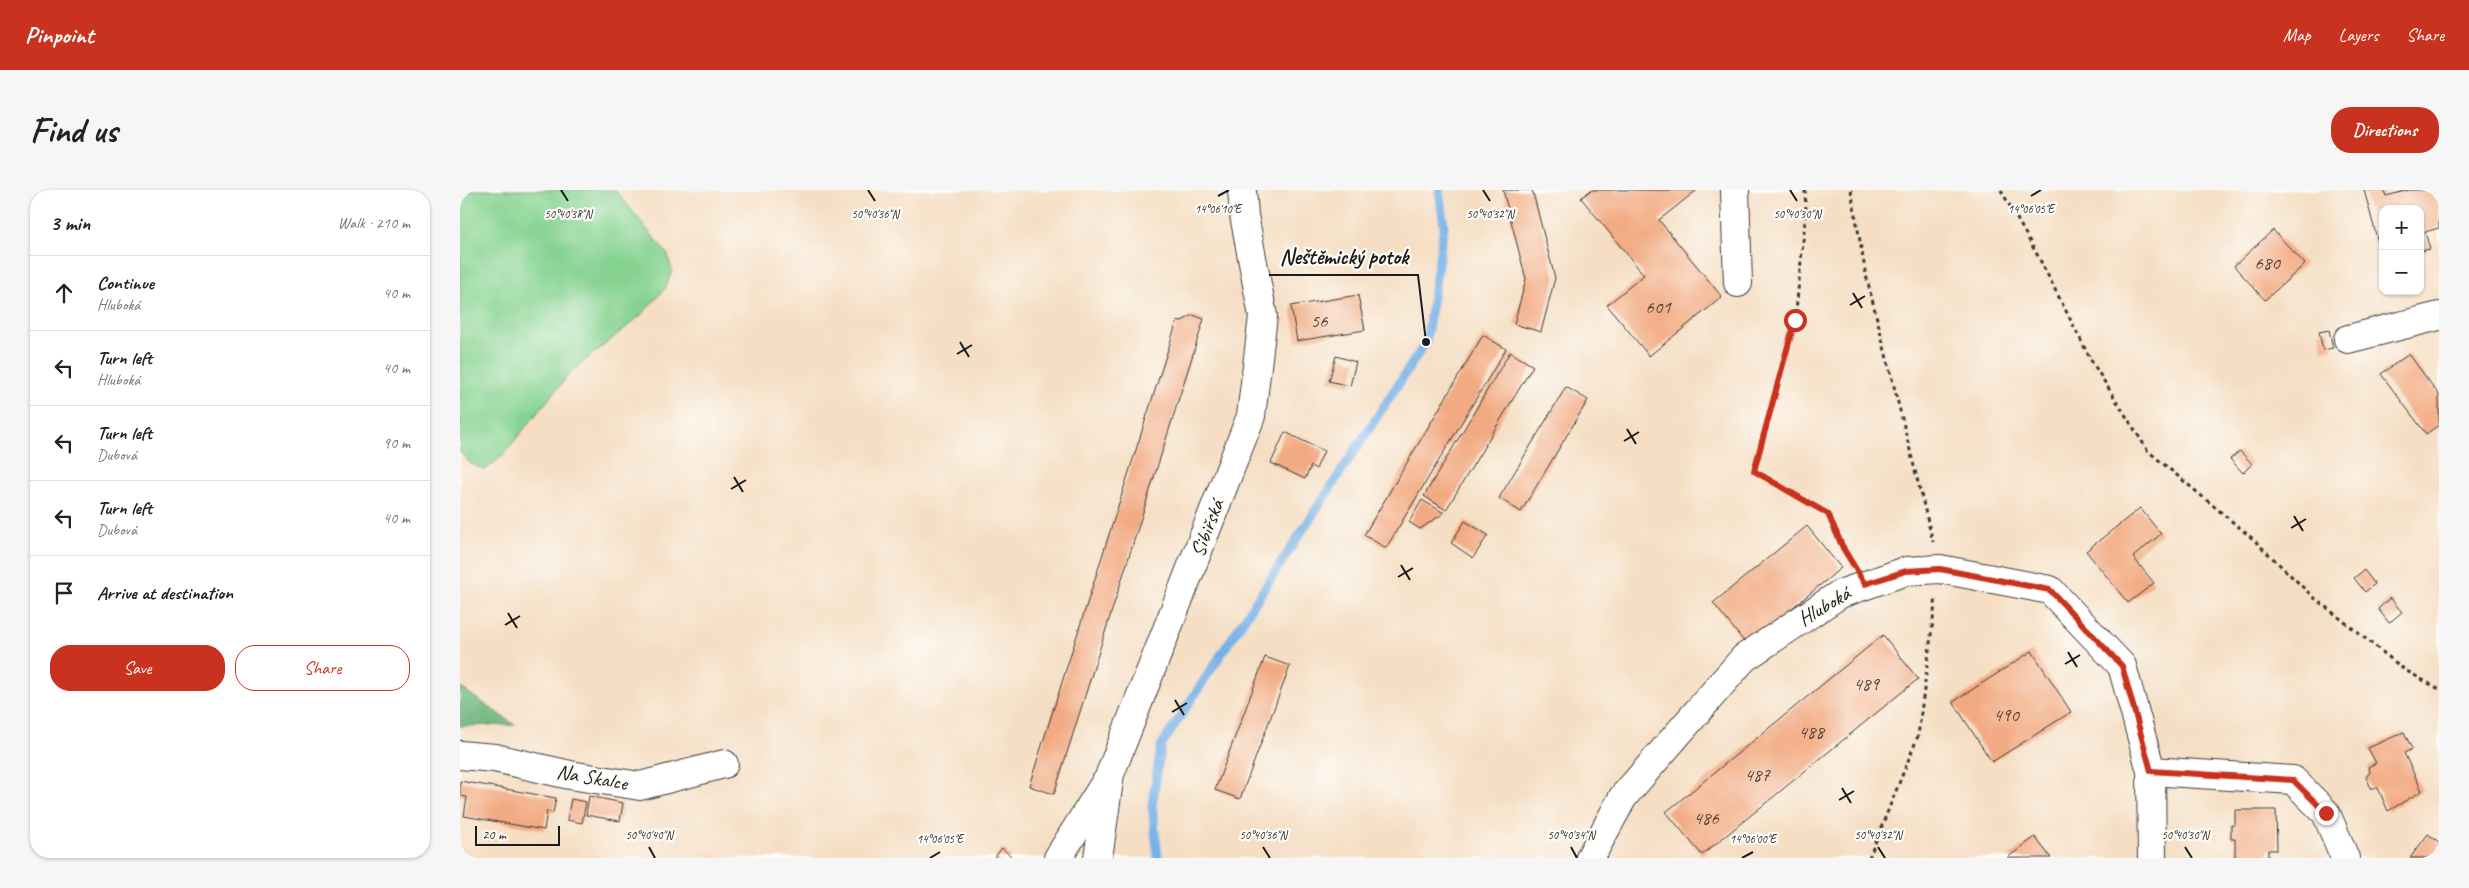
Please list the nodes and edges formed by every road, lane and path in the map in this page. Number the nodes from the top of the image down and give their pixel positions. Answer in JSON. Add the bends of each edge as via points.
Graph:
{"nodes":[{"id":1,"x":1242,"y":190,"type":"edge"},
{"id":2,"x":1735,"y":190,"type":"edge"},
{"id":3,"x":1805,"y":190,"type":"edge"},
{"id":4,"x":1851,"y":190,"type":"edge"},
{"id":5,"x":2001,"y":190,"type":"edge"},
{"id":6,"x":1738,"y":283,"type":"dead end"},
{"id":7,"x":2439,"y":316,"type":"edge"},
{"id":8,"x":2348,"y":339,"type":"dead end"},
{"id":9,"x":1940,"y":569,"type":"junction"},
{"id":10,"x":1865,"y":584,"type":"junction"},
{"id":11,"x":2439,"y":689,"type":"edge"},
{"id":12,"x":460,"y":755,"type":"edge"},
{"id":13,"x":724,"y":764,"type":"dead end"},
{"id":14,"x":2151,"y":771,"type":"junction"},
{"id":15,"x":1110,"y":774,"type":"junction"},
{"id":16,"x":1058,"y":858,"type":"edge"},
{"id":17,"x":1098,"y":858,"type":"edge"},
{"id":18,"x":1590,"y":858,"type":"edge"},
{"id":19,"x":1869,"y":858,"type":"edge"},
{"id":20,"x":2152,"y":858,"type":"edge"},
{"id":21,"x":2345,"y":858,"type":"edge"}],
"edges":[{"from":1,"to":15,"type":"street","name":"Sibiřská","via":[[1263,316],[1251,416]]},
{"from":2,"to":6,"type":"street"},
{"from":3,"to":10,"type":"path","name":"Hluboká","via":[[1806,212],[1795,320],[1754,471],[1828,514],[1843,548]]},
{"from":4,"to":9,"type":"path","via":[[1866,275]]},
{"from":5,"to":11,"type":"path","via":[[2092,362],[2148,451],[2253,538],[2312,596],[2405,670]]},
{"from":7,"to":8,"type":"street"},
{"from":9,"to":10,"type":"street","via":[[1906,571]]},
{"from":9,"to":14,"type":"street","via":[[2050,590],[2122,666]]},
{"from":9,"to":19,"type":"path","via":[[1918,736]]},
{"from":10,"to":18,"type":"street","name":"Hluboká","via":[[1840,594],[1744,658],[1623,797]]},
{"from":12,"to":13,"type":"street","name":"Na Skalce","via":[[495,758],[640,786]]},
{"from":14,"to":20,"type":"street"},
{"from":14,"to":21,"type":"street","via":[[2293,780],[2326,813]]},
{"from":15,"to":16,"type":"street"},
{"from":15,"to":17,"type":"street","name":"Sibiřská"}]}
